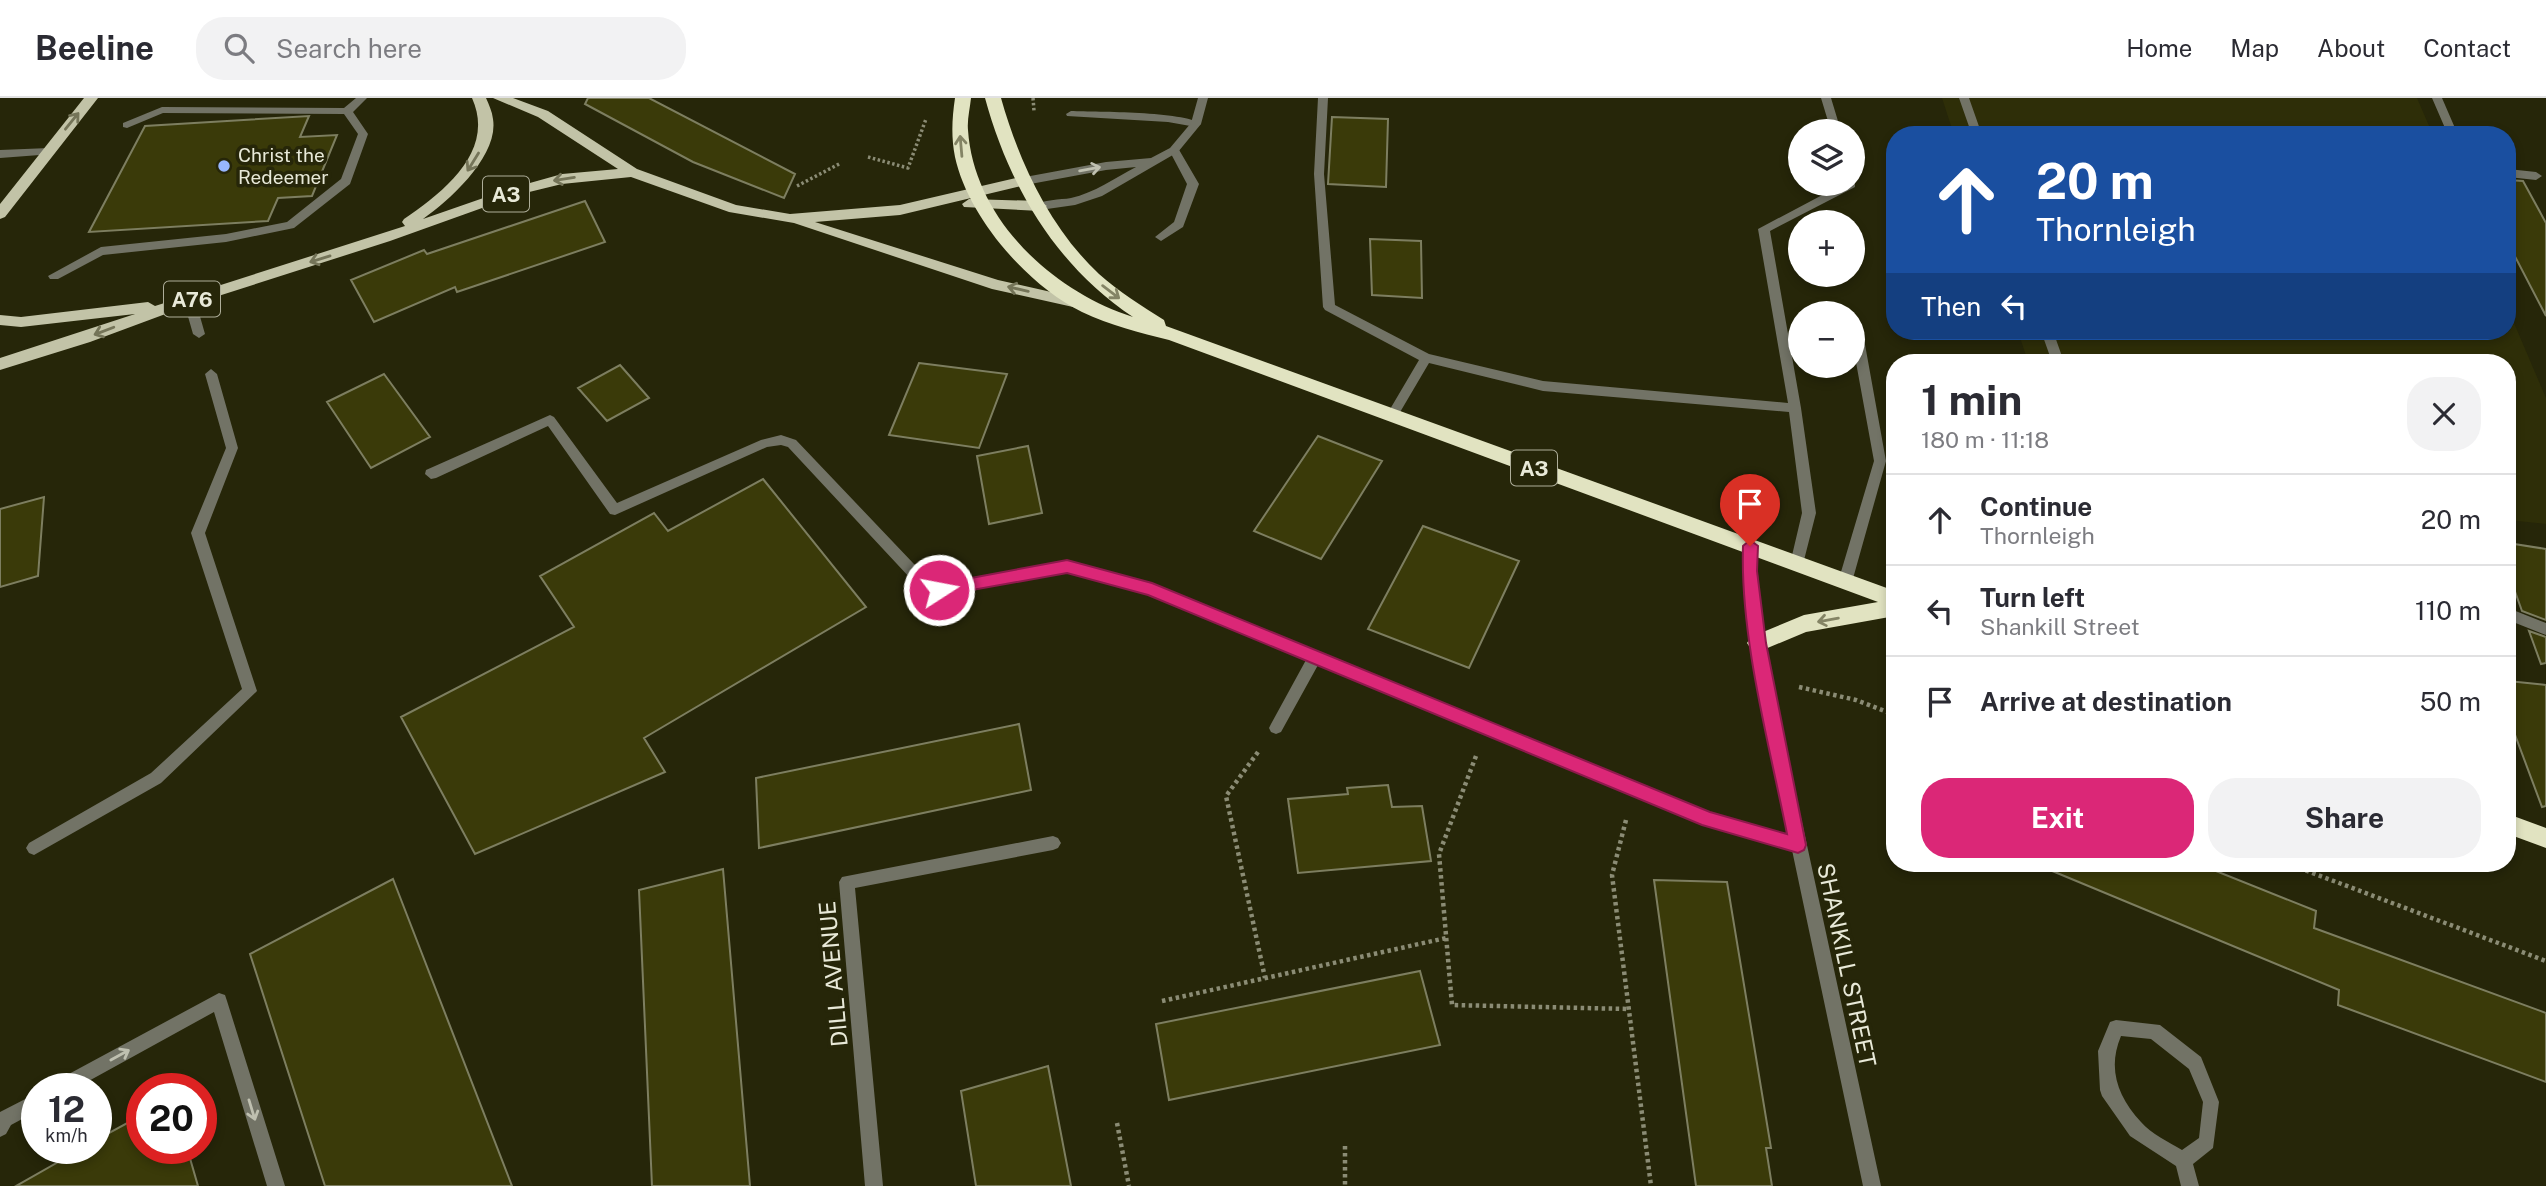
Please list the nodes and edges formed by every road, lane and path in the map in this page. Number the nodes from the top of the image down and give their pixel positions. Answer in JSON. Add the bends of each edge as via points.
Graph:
{"nodes":[{"id":1,"x":92,"y":98,"type":"edge"},
{"id":2,"x":362,"y":98,"type":"edge"},
{"id":3,"x":480,"y":98,"type":"edge"},
{"id":4,"x":500,"y":98,"type":"edge"},
{"id":5,"x":963,"y":98,"type":"edge"},
{"id":6,"x":993,"y":98,"type":"edge"},
{"id":7,"x":1203,"y":98,"type":"edge"},
{"id":8,"x":1323,"y":98,"type":"edge"},
{"id":9,"x":1826,"y":98,"type":"edge"},
{"id":10,"x":1965,"y":98,"type":"edge"},
{"id":11,"x":2437,"y":98,"type":"edge"},
{"id":12,"x":199,"y":103,"type":"edge"},
{"id":13,"x":929,"y":110,"type":"dead end"},
{"id":14,"x":347,"y":111,"type":"junction"},
{"id":15,"x":1071,"y":114,"type":"dead end"},
{"id":16,"x":1832,"y":119,"type":"edge"},
{"id":17,"x":1196,"y":124,"type":"junction"},
{"id":18,"x":127,"y":125,"type":"dead end"},
{"id":19,"x":1975,"y":126,"type":"edge"},
{"id":20,"x":2448,"y":126,"type":"edge"},
{"id":21,"x":1174,"y":150,"type":"junction"},
{"id":22,"x":49,"y":152,"type":"junction"},
{"id":23,"x":0,"y":153,"type":"edge"},
{"id":24,"x":868,"y":156,"type":"dead end"},
{"id":25,"x":1156,"y":161,"type":"junction"},
{"id":26,"x":841,"y":163,"type":"dead end"},
{"id":27,"x":632,"y":172,"type":"junction"},
{"id":28,"x":2516,"y":174,"type":"edge"},
{"id":29,"x":2536,"y":176,"type":"dead end"},
{"id":30,"x":1026,"y":180,"type":"junction"},
{"id":31,"x":791,"y":189,"type":"dead end"},
{"id":32,"x":1828,"y":196,"type":"edge"},
{"id":33,"x":978,"y":198,"type":"junction"},
{"id":34,"x":1040,"y":206,"type":"junction"},
{"id":35,"x":0,"y":214,"type":"edge"},
{"id":36,"x":790,"y":219,"type":"junction"},
{"id":37,"x":1161,"y":237,"type":"dead end"},
{"id":38,"x":385,"y":238,"type":"junction"},
{"id":39,"x":54,"y":276,"type":"dead end"},
{"id":40,"x":186,"y":301,"type":"junction"},
{"id":41,"x":1084,"y":305,"type":"junction"},
{"id":42,"x":0,"y":320,"type":"edge"},
{"id":43,"x":200,"y":334,"type":"dead end"},
{"id":44,"x":1173,"y":334,"type":"junction"},
{"id":45,"x":1426,"y":358,"type":"junction"},
{"id":46,"x":0,"y":364,"type":"edge"},
{"id":47,"x":211,"y":374,"type":"dead end"},
{"id":48,"x":1865,"y":378,"type":"edge"},
{"id":49,"x":1795,"y":408,"type":"junction"},
{"id":50,"x":1392,"y":416,"type":"junction"},
{"id":51,"x":431,"y":474,"type":"dead end"},
{"id":52,"x":1750,"y":546,"type":"junction"},
{"id":53,"x":1797,"y":564,"type":"junction"},
{"id":54,"x":1845,"y":582,"type":"junction"},
{"id":55,"x":1886,"y":597,"type":"edge"},
{"id":56,"x":1886,"y":610,"type":"edge"},
{"id":57,"x":2516,"y":617,"type":"edge"},
{"id":58,"x":2546,"y":629,"type":"edge"},
{"id":59,"x":1758,"y":643,"type":"junction"},
{"id":60,"x":1315,"y":657,"type":"junction"},
{"id":61,"x":1765,"y":679,"type":"junction"},
{"id":62,"x":1886,"y":712,"type":"edge"},
{"id":63,"x":1276,"y":728,"type":"joint"},
{"id":64,"x":1487,"y":728,"type":"junction"},
{"id":65,"x":1634,"y":789,"type":"junction"},
{"id":66,"x":2516,"y":827,"type":"edge"},
{"id":67,"x":2546,"y":838,"type":"edge"},
{"id":68,"x":1052,"y":843,"type":"dead end"},
{"id":69,"x":1798,"y":845,"type":"junction"},
{"id":70,"x":34,"y":848,"type":"dead end"},
{"id":71,"x":2310,"y":872,"type":"edge"},
{"id":72,"x":1446,"y":938,"type":"junction"},
{"id":73,"x":2546,"y":961,"type":"edge"},
{"id":74,"x":1265,"y":978,"type":"junction"},
{"id":75,"x":1163,"y":1001,"type":"dead end"},
{"id":76,"x":1629,"y":1009,"type":"junction"},
{"id":77,"x":87,"y":1073,"type":"edge"},
{"id":78,"x":21,"y":1110,"type":"edge"},
{"id":79,"x":1117,"y":1123,"type":"dead end"},
{"id":80,"x":0,"y":1128,"type":"edge"},
{"id":81,"x":1345,"y":1146,"type":"dead end"},
{"id":82,"x":2183,"y":1161,"type":"junction"},
{"id":83,"x":276,"y":1186,"type":"edge"},
{"id":84,"x":874,"y":1186,"type":"edge"},
{"id":85,"x":1129,"y":1186,"type":"edge"},
{"id":86,"x":1345,"y":1186,"type":"edge"},
{"id":87,"x":1651,"y":1186,"type":"edge"},
{"id":88,"x":1872,"y":1186,"type":"edge"},
{"id":89,"x":2190,"y":1186,"type":"edge"}],
"edges":[{"from":22,"to":1,"type":"main road","one_way":true},
{"from":2,"to":14,"type":"street"},
{"from":3,"to":38,"type":"main road","number":"A76","one_way":true,"via":[[488,121],[477,158],[432,207]]},
{"from":4,"to":27,"type":"main road","number":"A3","via":[[561,125]]},
{"from":33,"to":5,"type":"highway","number":"A3","one_way":true,"via":[[962,156],[959,112]]},
{"from":6,"to":30,"type":"highway","number":"A3"},
{"from":7,"to":17,"type":"street"},
{"from":8,"to":45,"type":"street","via":[[1319,174],[1329,307]]},
{"from":9,"to":16,"type":"street"},
{"from":10,"to":19,"type":"street"},
{"from":11,"to":20,"type":"street"},
{"from":12,"to":14,"type":"street"},
{"from":12,"to":18,"type":"street","via":[[162,110]]},
{"from":13,"to":24,"type":"path","via":[[908,168]]},
{"from":14,"to":39,"type":"street","via":[[363,134],[346,181],[290,225],[226,238],[100,251]]},
{"from":15,"to":17,"type":"street"},
{"from":17,"to":21,"type":"street"},
{"from":21,"to":25,"type":"street"},
{"from":21,"to":37,"type":"street","via":[[1193,184],[1179,224]]},
{"from":22,"to":23,"type":"street"},
{"from":22,"to":35,"type":"main road"},
{"from":30,"to":25,"type":"street","one_way":true},
{"from":25,"to":34,"type":"street","via":[[1098,193]]},
{"from":26,"to":31,"type":"path"},
{"from":27,"to":36,"type":"main road","number":"A3","via":[[734,209]]},
{"from":27,"to":38,"type":"main road","number":"A3","one_way":true,"via":[[562,179],[517,191]]},
{"from":28,"to":29,"type":"street"},
{"from":30,"to":33,"type":"main road","number":"A3"},
{"from":30,"to":34,"type":"highway","number":"A3"},
{"from":32,"to":49,"type":"street","via":[[1764,229]]},
{"from":33,"to":34,"type":"main road","number":"A3"},
{"from":33,"to":36,"type":"main road","number":"A3","via":[[867,214]]},
{"from":33,"to":41,"type":"highway","number":"A3","via":[[1022,256]]},
{"from":34,"to":44,"type":"highway","number":"A3","one_way":true,"via":[[1083,268]]},
{"from":41,"to":36,"type":"main road","one_way":true,"via":[[997,285]]},
{"from":38,"to":40,"type":"main road","number":"A76","one_way":true},
{"from":40,"to":42,"type":"main road","number":"A76","via":[[21,322]]},
{"from":40,"to":43,"type":"street"},
{"from":40,"to":46,"type":"main road","number":"A76","one_way":true},
{"from":41,"to":44,"type":"highway","number":"A3"},
{"from":44,"to":50,"type":"highway","number":"A3"},
{"from":45,"to":49,"type":"street","via":[[1543,387]]},
{"from":45,"to":50,"type":"street"},
{"from":47,"to":70,"type":"street","via":[[232,448],[198,533],[250,691],[156,778]]},
{"from":48,"to":54,"type":"street","via":[[1880,461]]},
{"from":49,"to":53,"type":"street","via":[[1809,513]]},
{"from":50,"to":52,"type":"highway","number":"A3"},
{"from":51,"to":60,"type":"street","via":[[550,420],[615,510],[780,440],[792,443],[929,589],[1067,566],[1152,589]]},
{"from":52,"to":53,"type":"highway","number":"A3"},
{"from":52,"to":59,"type":"street","name":"SHANKILL STREET"},
{"from":53,"to":54,"type":"highway","number":"A3"},
{"from":54,"to":55,"type":"highway","number":"A3"},
{"from":56,"to":59,"type":"highway","one_way":true,"via":[[1804,624]]},
{"from":57,"to":58,"type":"street"},
{"from":59,"to":61,"type":"street","name":"SHANKILL STREET"},
{"from":60,"to":63,"type":"street"},
{"from":60,"to":64,"type":"street"},
{"from":61,"to":62,"type":"path"},
{"from":61,"to":69,"type":"street","name":"SHANKILL STREET"},
{"from":63,"to":74,"type":"path","via":[[1226,796]]},
{"from":64,"to":65,"type":"street"},
{"from":64,"to":72,"type":"path","via":[[1439,854]]},
{"from":65,"to":69,"type":"street","via":[[1708,820]]},
{"from":65,"to":76,"type":"path","via":[[1612,875]]},
{"from":66,"to":67,"type":"highway"},
{"from":68,"to":84,"type":"street","name":"DILL AVENUE","via":[[847,882]]},
{"from":69,"to":88,"type":"street","name":"SHANKILL STREET"},
{"from":71,"to":73,"type":"path"},
{"from":72,"to":74,"type":"path"},
{"from":72,"to":76,"type":"path","via":[[1452,1005]]},
{"from":74,"to":75,"type":"path"},
{"from":76,"to":87,"type":"path"},
{"from":77,"to":83,"type":"street","one_way":true,"via":[[219,1001]]},
{"from":78,"to":80,"type":"street","via":[[5,1119]]},
{"from":79,"to":85,"type":"path"},
{"from":81,"to":86,"type":"path"},
{"from":82,"to":82,"type":"street","via":[[2207,1142],[2211,1102],[2195,1063],[2154,1031],[2116,1028],[2106,1051],[2108,1090],[2136,1130]]},
{"from":82,"to":89,"type":"street"}]}
